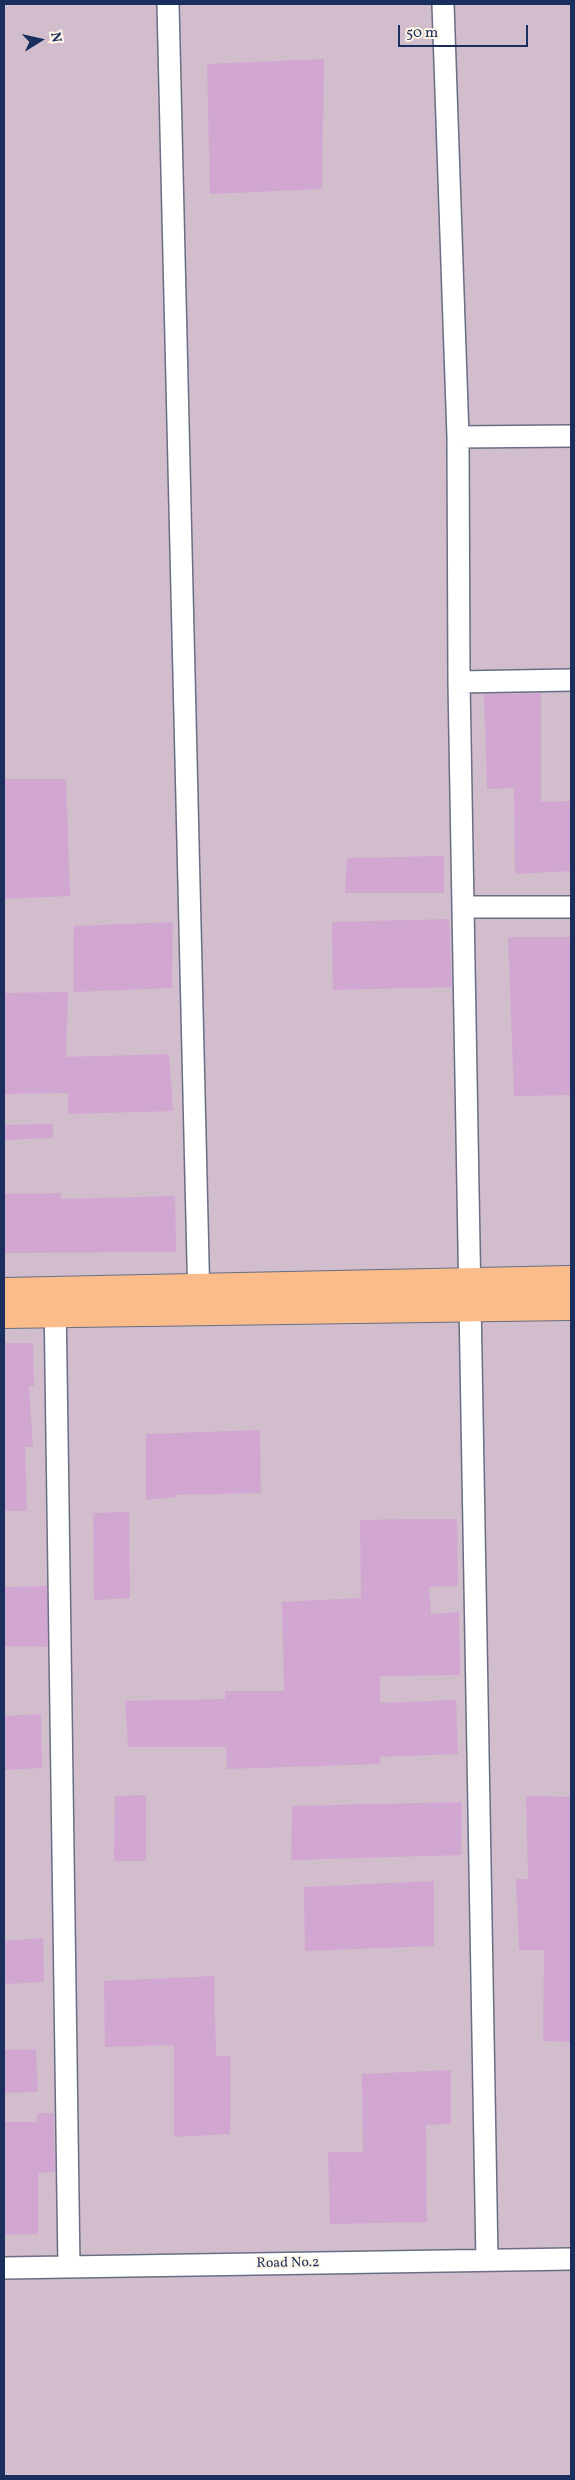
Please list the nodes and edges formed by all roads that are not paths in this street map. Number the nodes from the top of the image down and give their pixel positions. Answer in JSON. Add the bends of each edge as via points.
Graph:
{"nodes":[{"id":1,"x":168,"y":4,"type":"edge"},
{"id":2,"x":443,"y":4,"type":"edge"},
{"id":3,"x":571,"y":436,"type":"edge"},
{"id":4,"x":458,"y":437,"type":"junction"},
{"id":5,"x":571,"y":680,"type":"edge"},
{"id":6,"x":459,"y":682,"type":"junction"},
{"id":7,"x":463,"y":907,"type":"junction"},
{"id":8,"x":571,"y":907,"type":"edge"},
{"id":9,"x":571,"y":1280,"type":"edge"},
{"id":10,"x":4,"y":1292,"type":"edge"},
{"id":11,"x":471,"y":1294,"type":"junction"},
{"id":12,"x":199,"y":1300,"type":"junction"},
{"id":13,"x":55,"y":1302,"type":"junction"},
{"id":14,"x":571,"y":1306,"type":"edge"},
{"id":15,"x":4,"y":1314,"type":"edge"},
{"id":16,"x":571,"y":2259,"type":"edge"},
{"id":17,"x":487,"y":2260,"type":"junction"},
{"id":18,"x":69,"y":2267,"type":"junction"},
{"id":19,"x":4,"y":2268,"type":"edge"}],
"edges":[{"from":1,"to":12,"type":"street"},
{"from":2,"to":4,"type":"street"},
{"from":3,"to":4,"type":"street"},
{"from":4,"to":6,"type":"street"},
{"from":5,"to":6,"type":"street"},
{"from":6,"to":7,"type":"street"},
{"from":7,"to":8,"type":"street"},
{"from":7,"to":11,"type":"street"},
{"from":9,"to":11,"type":"main road"},
{"from":10,"to":13,"type":"main road"},
{"from":11,"to":12,"type":"main road"},
{"from":11,"to":14,"type":"main road"},
{"from":11,"to":17,"type":"street"},
{"from":12,"to":13,"type":"main road"},
{"from":13,"to":15,"type":"main road"},
{"from":13,"to":18,"type":"street"},
{"from":16,"to":17,"type":"street","name":"Road No.2"},
{"from":17,"to":18,"type":"street","name":"Road No.2"},
{"from":18,"to":19,"type":"street","name":"Road No.2"}]}
